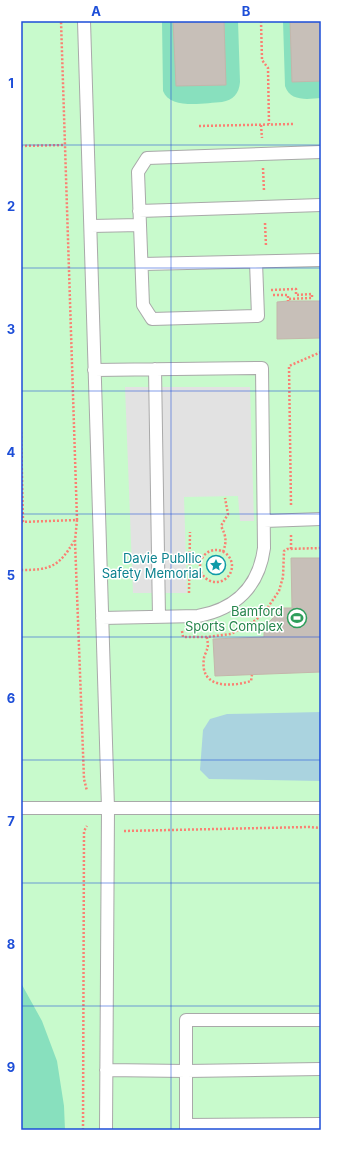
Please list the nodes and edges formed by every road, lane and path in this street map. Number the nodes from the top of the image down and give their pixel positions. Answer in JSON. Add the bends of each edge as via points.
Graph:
{"nodes":[{"id":1,"x":61,"y":21,"type":"edge"},
{"id":2,"x":84,"y":21,"type":"edge"},
{"id":3,"x":261,"y":21,"type":"edge"},
{"id":4,"x":269,"y":124,"type":"junction"},
{"id":5,"x":292,"y":124,"type":"dead end"},
{"id":6,"x":262,"y":125,"type":"junction"},
{"id":7,"x":199,"y":126,"type":"dead end"},
{"id":8,"x":262,"y":142,"type":"dead end"},
{"id":9,"x":65,"y":145,"type":"junction"},
{"id":10,"x":21,"y":146,"type":"edge"},
{"id":11,"x":321,"y":152,"type":"edge"},
{"id":12,"x":263,"y":164,"type":"dead end"},
{"id":13,"x":264,"y":196,"type":"dead end"},
{"id":14,"x":321,"y":205,"type":"edge"},
{"id":15,"x":139,"y":211,"type":"junction"},
{"id":16,"x":265,"y":219,"type":"dead end"},
{"id":17,"x":140,"y":225,"type":"junction"},
{"id":18,"x":91,"y":226,"type":"junction"},
{"id":19,"x":266,"y":250,"type":"dead end"},
{"id":20,"x":321,"y":260,"type":"edge"},
{"id":21,"x":256,"y":262,"type":"junction"},
{"id":22,"x":142,"y":264,"type":"junction"},
{"id":23,"x":267,"y":290,"type":"dead end"},
{"id":24,"x":282,"y":295,"type":"dead end"},
{"id":25,"x":321,"y":352,"type":"edge"},
{"id":26,"x":155,"y":369,"type":"junction"},
{"id":27,"x":94,"y":370,"type":"junction"},
{"id":28,"x":21,"y":432,"type":"edge"},
{"id":29,"x":225,"y":498,"type":"dead end"},
{"id":30,"x":291,"y":506,"type":"dead end"},
{"id":31,"x":321,"y":519,"type":"edge"},
{"id":32,"x":77,"y":520,"type":"junction"},
{"id":33,"x":264,"y":521,"type":"junction"},
{"id":34,"x":22,"y":522,"type":"edge"},
{"id":35,"x":190,"y":532,"type":"dead end"},
{"id":36,"x":291,"y":534,"type":"dead end"},
{"id":37,"x":75,"y":541,"type":"junction"},
{"id":38,"x":291,"y":549,"type":"dead end"},
{"id":39,"x":223,"y":552,"type":"junction"},
{"id":40,"x":21,"y":570,"type":"edge"},
{"id":41,"x":202,"y":573,"type":"junction"},
{"id":42,"x":190,"y":578,"type":"junction"},
{"id":43,"x":189,"y":593,"type":"dead end"},
{"id":44,"x":159,"y":617,"type":"junction"},
{"id":45,"x":102,"y":618,"type":"junction"},
{"id":46,"x":207,"y":637,"type":"dead end"},
{"id":47,"x":252,"y":675,"type":"dead end"},
{"id":48,"x":87,"y":791,"type":"dead end"},
{"id":49,"x":21,"y":808,"type":"edge"},
{"id":50,"x":108,"y":808,"type":"junction"},
{"id":51,"x":321,"y":808,"type":"edge"},
{"id":52,"x":87,"y":826,"type":"dead end"},
{"id":53,"x":321,"y":828,"type":"edge"},
{"id":54,"x":84,"y":831,"type":"junction"},
{"id":55,"x":91,"y":831,"type":"dead end"},
{"id":56,"x":123,"y":831,"type":"dead end"},
{"id":57,"x":321,"y":1020,"type":"edge"},
{"id":58,"x":321,"y":1069,"type":"edge"},
{"id":59,"x":106,"y":1070,"type":"junction"},
{"id":60,"x":186,"y":1071,"type":"junction"},
{"id":61,"x":321,"y":1124,"type":"edge"},
{"id":62,"x":186,"y":1127,"type":"edge"},
{"id":63,"x":83,"y":1130,"type":"edge"},
{"id":64,"x":106,"y":1130,"type":"edge"}],
"edges":[{"from":1,"to":9,"type":"path"},
{"from":2,"to":18,"type":"lane"},
{"from":3,"to":4,"type":"path","via":[[262,60],[268,68]]},
{"from":4,"to":5,"type":"path"},
{"from":4,"to":6,"type":"path"},
{"from":6,"to":7,"type":"path"},
{"from":6,"to":8,"type":"path"},
{"from":9,"to":10,"type":"path"},
{"from":9,"to":32,"type":"path"},
{"from":11,"to":15,"type":"lane","via":[[147,158],[138,172]]},
{"from":12,"to":13,"type":"path"},
{"from":14,"to":15,"type":"lane"},
{"from":15,"to":17,"type":"lane"},
{"from":16,"to":19,"type":"path"},
{"from":17,"to":18,"type":"lane"},
{"from":17,"to":22,"type":"lane"},
{"from":18,"to":27,"type":"lane"},
{"from":20,"to":21,"type":"lane"},
{"from":21,"to":22,"type":"lane"},
{"from":21,"to":22,"type":"lane","via":[[258,316],[152,319],[143,305]]},
{"from":23,"to":24,"type":"path","via":[[296,289],[296,295],[312,294],[312,298],[288,300],[288,295]]},
{"from":25,"to":30,"type":"path","via":[[289,366]]},
{"from":26,"to":27,"type":"lane"},
{"from":26,"to":33,"type":"lane","via":[[262,368]]},
{"from":26,"to":44,"type":"lane"},
{"from":27,"to":45,"type":"lane"},
{"from":28,"to":34,"type":"path"},
{"from":29,"to":39,"type":"path","via":[[228,514],[221,526],[227,537]]},
{"from":31,"to":33,"type":"lane"},
{"from":32,"to":34,"type":"path"},
{"from":32,"to":37,"type":"path"},
{"from":33,"to":44,"type":"lane","via":[[262,560],[252,584],[245,592],[236,600],[211,613]]},
{"from":35,"to":42,"type":"path"},
{"from":36,"to":38,"type":"path"},
{"from":37,"to":40,"type":"path","via":[[61,560],[52,566],[41,570]]},
{"from":37,"to":48,"type":"path","via":[[84,779]]},
{"from":39,"to":41,"type":"path","via":[[214,550],[205,554],[200,564]]},
{"from":39,"to":41,"type":"path","via":[[228,556],[232,566],[225,579],[210,581]]},
{"from":41,"to":42,"type":"path"},
{"from":42,"to":43,"type":"path"},
{"from":44,"to":45,"type":"lane"},
{"from":45,"to":50,"type":"lane"},
{"from":46,"to":47,"type":"path","via":[[208,648],[204,657],[204,668],[206,675],[213,682],[223,685],[243,683],[251,681]]},
{"from":49,"to":50,"type":"lane"},
{"from":50,"to":51,"type":"lane"},
{"from":50,"to":59,"type":"lane"},
{"from":52,"to":54,"type":"path"},
{"from":53,"to":56,"type":"path"},
{"from":54,"to":55,"type":"path"},
{"from":54,"to":63,"type":"path"},
{"from":57,"to":60,"type":"lane","via":[[186,1020]]},
{"from":58,"to":60,"type":"lane"},
{"from":59,"to":60,"type":"lane"},
{"from":59,"to":64,"type":"lane"},
{"from":60,"to":62,"type":"lane"},
{"from":61,"to":62,"type":"lane"}]}
